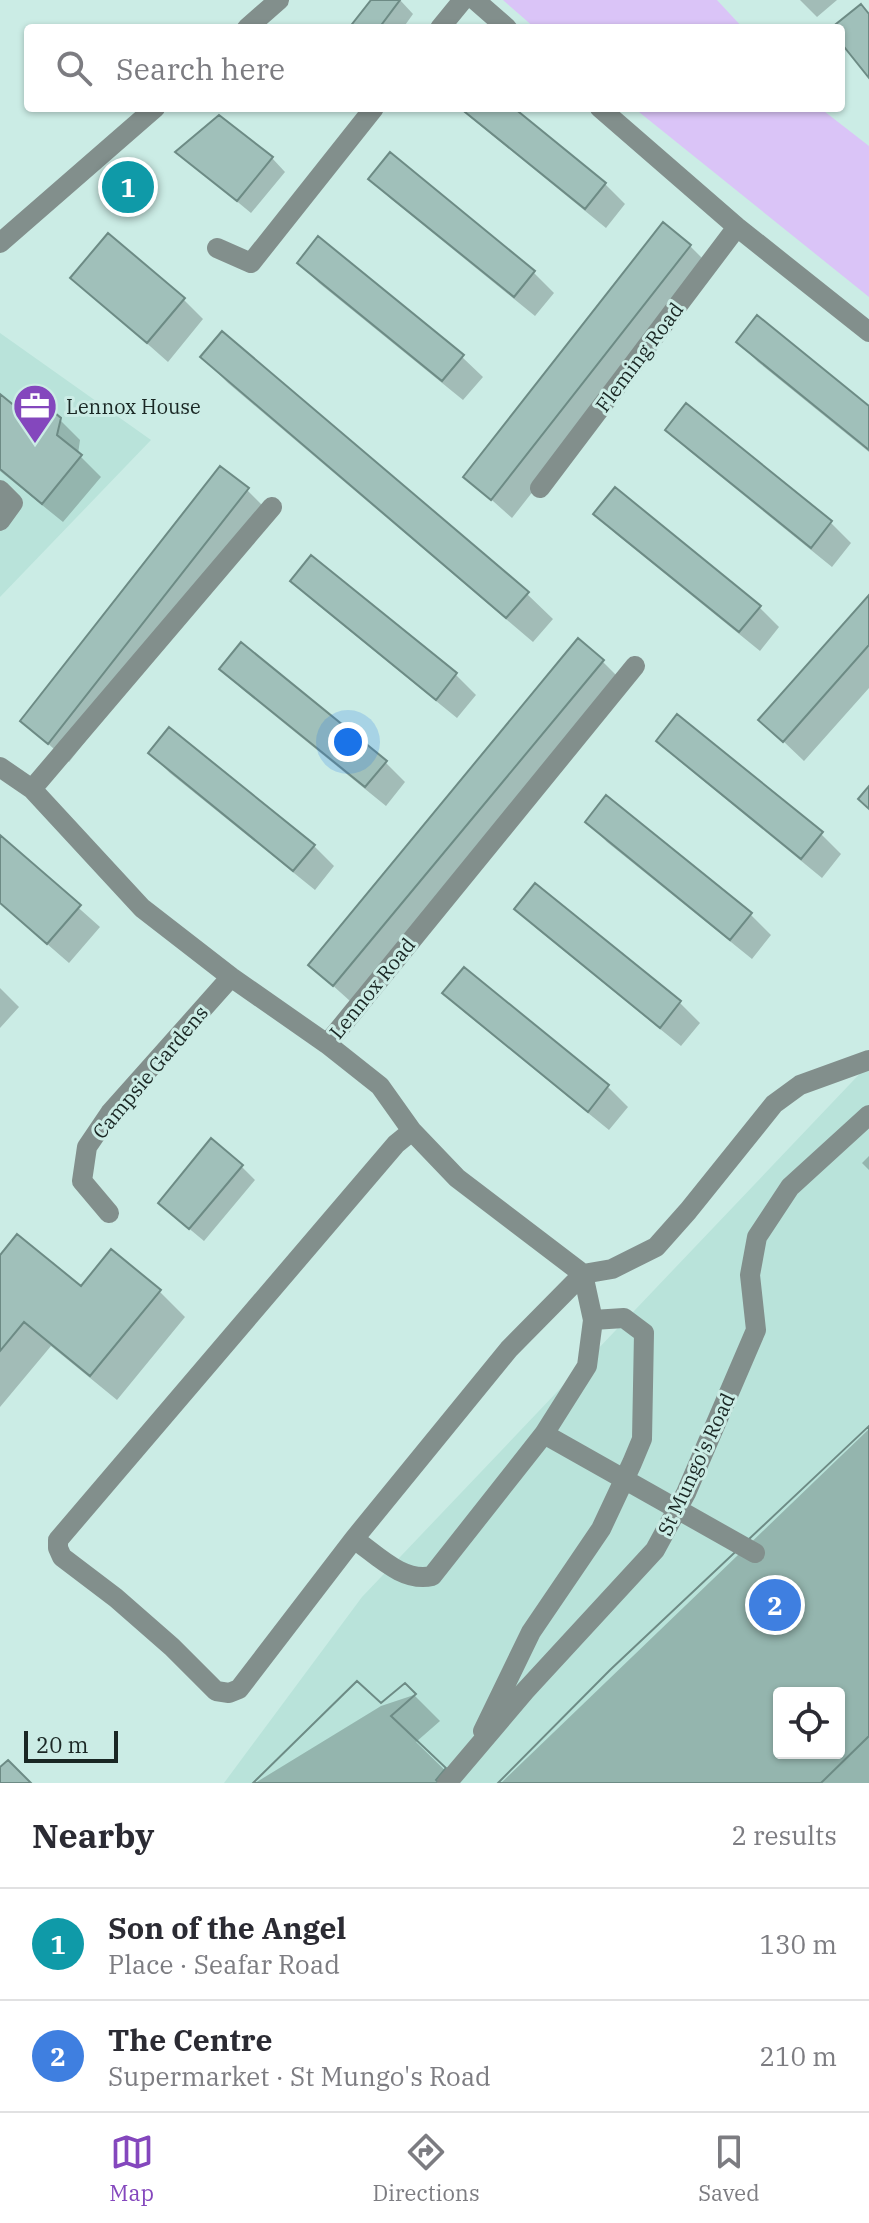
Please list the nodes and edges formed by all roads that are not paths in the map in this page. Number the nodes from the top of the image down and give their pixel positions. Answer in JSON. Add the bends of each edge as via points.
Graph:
{"nodes":[{"id":1,"x":279,"y":0,"type":"edge"},
{"id":2,"x":463,"y":0,"type":"edge"},
{"id":3,"x":475,"y":0,"type":"edge"},
{"id":4,"x":252,"y":24,"type":"edge"},
{"id":5,"x":443,"y":24,"type":"edge"},
{"id":6,"x":502,"y":24,"type":"edge"},
{"id":7,"x":150,"y":112,"type":"edge"},
{"id":8,"x":371,"y":112,"type":"edge"},
{"id":9,"x":605,"y":112,"type":"edge"},
{"id":10,"x":737,"y":227,"type":"junction"},
{"id":11,"x":0,"y":243,"type":"edge"},
{"id":12,"x":217,"y":248,"type":"dead end"},
{"id":13,"x":869,"y":332,"type":"edge"},
{"id":14,"x":540,"y":488,"type":"dead end"},
{"id":15,"x":0,"y":490,"type":"edge"},
{"id":16,"x":272,"y":507,"type":"dead end"},
{"id":17,"x":0,"y":521,"type":"edge"},
{"id":18,"x":635,"y":666,"type":"dead end"},
{"id":19,"x":0,"y":767,"type":"edge"},
{"id":20,"x":32,"y":789,"type":"junction"},
{"id":21,"x":231,"y":977,"type":"junction"},
{"id":22,"x":327,"y":1044,"type":"junction"},
{"id":23,"x":869,"y":1060,"type":"edge"},
{"id":24,"x":869,"y":1115,"type":"edge"},
{"id":25,"x":412,"y":1131,"type":"junction"},
{"id":26,"x":109,"y":1213,"type":"dead end"},
{"id":27,"x":583,"y":1274,"type":"junction"},
{"id":28,"x":593,"y":1320,"type":"junction"},
{"id":29,"x":544,"y":1434,"type":"junction"},
{"id":30,"x":354,"y":1539,"type":"junction"},
{"id":31,"x":755,"y":1553,"type":"dead end"},
{"id":32,"x":473,"y":1753,"type":"junction"},
{"id":33,"x":447,"y":1783,"type":"edge"}],
"edges":[{"from":1,"to":4,"type":"street"},
{"from":2,"to":5,"type":"street"},
{"from":3,"to":6,"type":"street"},
{"from":7,"to":11,"type":"street"},
{"from":8,"to":12,"type":"street","via":[[251,263]]},
{"from":9,"to":10,"type":"street"},
{"from":10,"to":13,"type":"street"},
{"from":10,"to":14,"type":"street","name":"Fleming Road"},
{"from":15,"to":17,"type":"street","via":[[13,503]]},
{"from":16,"to":20,"type":"street"},
{"from":18,"to":22,"type":"street","name":"Lennox Road"},
{"from":19,"to":20,"type":"street","name":"Lennox Road"},
{"from":20,"to":21,"type":"street","name":"Lennox Road","via":[[142,908]]},
{"from":21,"to":22,"type":"street","name":"Lennox Road"},
{"from":21,"to":26,"type":"street","name":"Campsie Gardens","via":[[110,1113],[87,1147],[82,1181]]},
{"from":22,"to":25,"type":"street","via":[[380,1086]]},
{"from":23,"to":27,"type":"street","via":[[800,1085],[774,1104],[656,1247],[612,1269]]},
{"from":24,"to":32,"type":"street","name":"St Mungo's Road","via":[[790,1187],[757,1237],[750,1275],[756,1330],[686,1493],[655,1550]]},
{"from":25,"to":27,"type":"street","via":[[457,1178]]},
{"from":25,"to":30,"type":"street","via":[[58,1540],[58,1548],[216,1691],[229,1693],[239,1689]]},
{"from":27,"to":28,"type":"street"},
{"from":27,"to":30,"type":"street","via":[[509,1349]]},
{"from":28,"to":29,"type":"street","via":[[587,1366]]},
{"from":28,"to":32,"type":"street","via":[[624,1318],[644,1333],[642,1439],[601,1529],[531,1632]]},
{"from":29,"to":30,"type":"street","via":[[432,1576],[409,1577]]},
{"from":29,"to":31,"type":"street"},
{"from":32,"to":33,"type":"street","name":"St Mungo's Road"}]}
